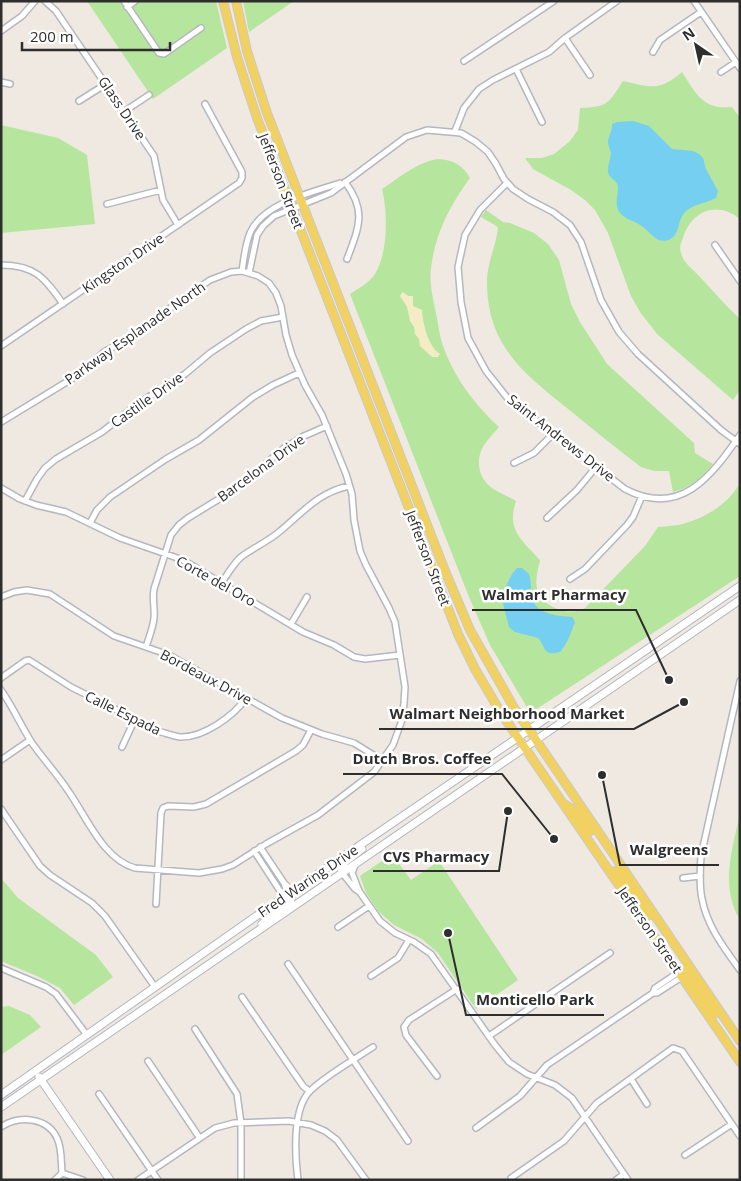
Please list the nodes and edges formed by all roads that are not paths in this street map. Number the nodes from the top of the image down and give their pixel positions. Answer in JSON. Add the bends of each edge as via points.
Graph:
{"nodes":[{"id":1,"x":36,"y":1,"type":"edge"},
{"id":2,"x":45,"y":1,"type":"edge"},
{"id":3,"x":124,"y":1,"type":"edge"},
{"id":4,"x":135,"y":1,"type":"edge"},
{"id":5,"x":223,"y":1,"type":"edge"},
{"id":6,"x":236,"y":1,"type":"edge"},
{"id":7,"x":554,"y":1,"type":"edge"},
{"id":8,"x":617,"y":1,"type":"edge"},
{"id":9,"x":694,"y":1,"type":"edge"},
{"id":10,"x":127,"y":7,"type":"junction"},
{"id":11,"x":701,"y":12,"type":"junction"},
{"id":12,"x":201,"y":28,"type":"dead end"},
{"id":13,"x":1,"y":31,"type":"edge"},
{"id":14,"x":565,"y":38,"type":"junction"},
{"id":15,"x":653,"y":52,"type":"dead end"},
{"id":16,"x":464,"y":62,"type":"dead end"},
{"id":17,"x":736,"y":62,"type":"junction"},
{"id":18,"x":516,"y":68,"type":"junction"},
{"id":19,"x":740,"y":68,"type":"edge"},
{"id":20,"x":721,"y":72,"type":"dead end"},
{"id":21,"x":590,"y":75,"type":"dead end"},
{"id":22,"x":1,"y":82,"type":"edge"},
{"id":23,"x":10,"y":84,"type":"dead end"},
{"id":24,"x":106,"y":84,"type":"junction"},
{"id":25,"x":149,"y":95,"type":"dead end"},
{"id":26,"x":80,"y":100,"type":"dead end"},
{"id":27,"x":205,"y":104,"type":"dead end"},
{"id":28,"x":125,"y":111,"type":"junction"},
{"id":29,"x":542,"y":122,"type":"dead end"},
{"id":30,"x":455,"y":131,"type":"junction"},
{"id":31,"x":345,"y":182,"type":"junction"},
{"id":32,"x":507,"y":183,"type":"junction"},
{"id":33,"x":161,"y":190,"type":"junction"},
{"id":34,"x":296,"y":203,"type":"junction"},
{"id":35,"x":106,"y":204,"type":"dead end"},
{"id":36,"x":178,"y":226,"type":"junction"},
{"id":37,"x":715,"y":245,"type":"dead end"},
{"id":38,"x":347,"y":259,"type":"dead end"},
{"id":39,"x":1,"y":265,"type":"edge"},
{"id":40,"x":246,"y":272,"type":"junction"},
{"id":41,"x":740,"y":281,"type":"edge"},
{"id":42,"x":63,"y":304,"type":"junction"},
{"id":43,"x":283,"y":317,"type":"junction"},
{"id":44,"x":1,"y":346,"type":"edge"},
{"id":45,"x":299,"y":373,"type":"junction"},
{"id":46,"x":1,"y":422,"type":"edge"},
{"id":47,"x":327,"y":426,"type":"junction"},
{"id":48,"x":553,"y":434,"type":"junction"},
{"id":49,"x":740,"y":435,"type":"edge"},
{"id":50,"x":738,"y":442,"type":"edge"},
{"id":51,"x":514,"y":463,"type":"dead end"},
{"id":52,"x":596,"y":467,"type":"junction"},
{"id":53,"x":349,"y":486,"type":"junction"},
{"id":54,"x":1,"y":488,"type":"edge"},
{"id":55,"x":642,"y":496,"type":"junction"},
{"id":56,"x":25,"y":501,"type":"junction"},
{"id":57,"x":547,"y":518,"type":"dead end"},
{"id":58,"x":90,"y":523,"type":"junction"},
{"id":59,"x":164,"y":553,"type":"junction"},
{"id":60,"x":570,"y":579,"type":"dead end"},
{"id":61,"x":222,"y":582,"type":"junction"},
{"id":62,"x":740,"y":586,"type":"edge"},
{"id":63,"x":1,"y":597,"type":"edge"},
{"id":64,"x":307,"y":597,"type":"dead end"},
{"id":65,"x":740,"y":600,"type":"edge"},
{"id":66,"x":290,"y":624,"type":"junction"},
{"id":67,"x":146,"y":647,"type":"junction"},
{"id":68,"x":400,"y":655,"type":"junction"},
{"id":69,"x":1,"y":678,"type":"edge"},
{"id":70,"x":740,"y":681,"type":"edge"},
{"id":71,"x":1,"y":690,"type":"edge"},
{"id":72,"x":246,"y":698,"type":"junction"},
{"id":73,"x":136,"y":719,"type":"junction"},
{"id":74,"x":529,"y":729,"type":"junction"},
{"id":75,"x":311,"y":730,"type":"junction"},
{"id":76,"x":517,"y":737,"type":"junction"},
{"id":77,"x":30,"y":740,"type":"junction"},
{"id":78,"x":536,"y":740,"type":"junction"},
{"id":79,"x":122,"y":747,"type":"dead end"},
{"id":80,"x":525,"y":748,"type":"junction"},
{"id":81,"x":1,"y":760,"type":"edge"},
{"id":82,"x":383,"y":761,"type":"junction"},
{"id":83,"x":447,"y":786,"type":"junction"},
{"id":84,"x":562,"y":802,"type":"junction"},
{"id":85,"x":1,"y":809,"type":"edge"},
{"id":86,"x":420,"y":819,"type":"junction"},
{"id":87,"x":596,"y":828,"type":"junction"},
{"id":88,"x":376,"y":834,"type":"junction"},
{"id":89,"x":260,"y":847,"type":"junction"},
{"id":90,"x":254,"y":851,"type":"junction"},
{"id":91,"x":355,"y":865,"type":"junction"},
{"id":92,"x":158,"y":870,"type":"junction"},
{"id":93,"x":610,"y":872,"type":"junction"},
{"id":94,"x":342,"y":874,"type":"junction"},
{"id":95,"x":700,"y":876,"type":"junction"},
{"id":96,"x":683,"y":878,"type":"dead end"},
{"id":97,"x":286,"y":886,"type":"joint"},
{"id":98,"x":359,"y":891,"type":"junction"},
{"id":99,"x":288,"y":895,"type":"junction"},
{"id":100,"x":156,"y":904,"type":"dead end"},
{"id":101,"x":369,"y":906,"type":"junction"},
{"id":102,"x":338,"y":927,"type":"dead end"},
{"id":103,"x":666,"y":933,"type":"junction"},
{"id":104,"x":254,"y":934,"type":"junction"},
{"id":105,"x":409,"y":940,"type":"junction"},
{"id":106,"x":610,"y":953,"type":"dead end"},
{"id":107,"x":288,"y":964,"type":"dead end"},
{"id":108,"x":1,"y":968,"type":"edge"},
{"id":109,"x":740,"y":970,"type":"edge"},
{"id":110,"x":680,"y":974,"type":"junction"},
{"id":111,"x":371,"y":976,"type":"dead end"},
{"id":112,"x":155,"y":987,"type":"junction"},
{"id":113,"x":457,"y":989,"type":"junction"},
{"id":114,"x":242,"y":997,"type":"dead end"},
{"id":115,"x":194,"y":1029,"type":"dead end"},
{"id":116,"x":731,"y":1029,"type":"junction"},
{"id":117,"x":87,"y":1035,"type":"junction"},
{"id":118,"x":489,"y":1036,"type":"junction"},
{"id":119,"x":740,"y":1041,"type":"edge"},
{"id":120,"x":373,"y":1047,"type":"dead end"},
{"id":121,"x":353,"y":1060,"type":"junction"},
{"id":122,"x":148,"y":1061,"type":"dead end"},
{"id":123,"x":740,"y":1062,"type":"edge"},
{"id":124,"x":35,"y":1071,"type":"junction"},
{"id":125,"x":437,"y":1076,"type":"dead end"},
{"id":126,"x":536,"y":1077,"type":"junction"},
{"id":127,"x":41,"y":1079,"type":"junction"},
{"id":128,"x":631,"y":1079,"type":"junction"},
{"id":129,"x":309,"y":1091,"type":"junction"},
{"id":130,"x":100,"y":1094,"type":"dead end"},
{"id":131,"x":1,"y":1095,"type":"edge"},
{"id":132,"x":647,"y":1104,"type":"dead end"},
{"id":133,"x":1,"y":1106,"type":"edge"},
{"id":134,"x":585,"y":1116,"type":"junction"},
{"id":135,"x":241,"y":1122,"type":"junction"},
{"id":136,"x":298,"y":1122,"type":"junction"},
{"id":137,"x":732,"y":1124,"type":"junction"},
{"id":138,"x":1,"y":1126,"type":"edge"},
{"id":139,"x":476,"y":1128,"type":"dead end"},
{"id":140,"x":740,"y":1136,"type":"edge"},
{"id":141,"x":199,"y":1138,"type":"junction"},
{"id":142,"x":408,"y":1141,"type":"dead end"},
{"id":143,"x":685,"y":1155,"type":"dead end"},
{"id":144,"x":152,"y":1170,"type":"junction"},
{"id":145,"x":62,"y":1173,"type":"junction"},
{"id":146,"x":624,"y":1174,"type":"junction"},
{"id":147,"x":511,"y":1178,"type":"dead end"},
{"id":148,"x":55,"y":1180,"type":"edge"},
{"id":149,"x":83,"y":1180,"type":"edge"},
{"id":150,"x":110,"y":1180,"type":"edge"},
{"id":151,"x":138,"y":1180,"type":"edge"},
{"id":152,"x":158,"y":1180,"type":"edge"},
{"id":153,"x":241,"y":1180,"type":"edge"},
{"id":154,"x":298,"y":1180,"type":"edge"},
{"id":155,"x":366,"y":1180,"type":"edge"},
{"id":156,"x":616,"y":1180,"type":"edge"},
{"id":157,"x":628,"y":1180,"type":"edge"}],
"edges":[{"from":1,"to":13,"type":"street"},
{"from":2,"to":24,"type":"street","name":"Glass Drive","via":[[56,11]]},
{"from":3,"to":10,"type":"street"},
{"from":4,"to":10,"type":"street"},
{"from":5,"to":34,"type":"main road","name":"Jefferson Street","via":[[246,88]]},
{"from":6,"to":34,"type":"main road","name":"Jefferson Street","via":[[256,82]]},
{"from":7,"to":16,"type":"street"},
{"from":8,"to":14,"type":"street"},
{"from":9,"to":11,"type":"street"},
{"from":10,"to":12,"type":"street","via":[[159,53],[164,54]]},
{"from":11,"to":15,"type":"street","via":[[660,40]]},
{"from":11,"to":17,"type":"street"},
{"from":14,"to":18,"type":"street","via":[[549,52]]},
{"from":14,"to":21,"type":"street"},
{"from":17,"to":19,"type":"street"},
{"from":17,"to":20,"type":"street"},
{"from":18,"to":29,"type":"street"},
{"from":18,"to":30,"type":"street","via":[[485,84],[473,96]]},
{"from":22,"to":23,"type":"street"},
{"from":24,"to":26,"type":"street"},
{"from":24,"to":28,"type":"street","name":"Glass Drive"},
{"from":25,"to":28,"type":"street"},
{"from":27,"to":36,"type":"street","name":"Kingston Drive","via":[[242,172],[242,178]]},
{"from":28,"to":33,"type":"street","name":"Glass Drive","via":[[154,156]]},
{"from":30,"to":31,"type":"street","via":[[427,130],[406,138]]},
{"from":30,"to":32,"type":"street","via":[[471,138],[488,152]]},
{"from":31,"to":34,"type":"street","via":[[331,193]]},
{"from":31,"to":38,"type":"street","via":[[360,208],[357,232]]},
{"from":32,"to":48,"type":"street","name":"Saint Andrews Drive","via":[[480,210],[465,235],[458,267],[461,302],[468,338],[486,371],[509,400]]},
{"from":32,"to":50,"type":"street","via":[[570,225],[581,242],[601,300],[619,332],[638,354]]},
{"from":33,"to":35,"type":"street"},
{"from":33,"to":36,"type":"street","name":"Glass Drive"},
{"from":34,"to":40,"type":"street","via":[[270,209],[257,222],[248,242]]},
{"from":34,"to":74,"type":"main road","name":"Jefferson Street","via":[[457,601],[488,663]]},
{"from":34,"to":76,"type":"main road","name":"Jefferson Street","via":[[458,634]]},
{"from":36,"to":42,"type":"street","name":"Kingston Drive"},
{"from":37,"to":41,"type":"street"},
{"from":39,"to":42,"type":"street","via":[[39,274]]},
{"from":40,"to":43,"type":"street","via":[[258,276],[276,293]]},
{"from":40,"to":46,"type":"street","name":"Parkway Esplanade North","via":[[226,273],[210,280],[140,332],[104,352],[78,375]]},
{"from":42,"to":44,"type":"street","name":"Kingston Drive"},
{"from":43,"to":45,"type":"street"},
{"from":43,"to":56,"type":"street","name":"Castille Drive","via":[[246,328],[102,432],[56,459],[37,478]]},
{"from":45,"to":47,"type":"street"},
{"from":45,"to":58,"type":"street","via":[[253,397],[204,436],[110,497]]},
{"from":47,"to":53,"type":"street"},
{"from":47,"to":59,"type":"street","name":"Barcelona Drive","via":[[283,449],[237,488],[179,525]]},
{"from":48,"to":51,"type":"street","via":[[534,454]]},
{"from":48,"to":52,"type":"street","name":"Saint Andrews Drive"},
{"from":49,"to":50,"type":"street"},
{"from":50,"to":55,"type":"street","via":[[693,490],[678,497],[659,499]]},
{"from":52,"to":55,"type":"street","name":"Saint Andrews Drive","via":[[625,489]]},
{"from":52,"to":57,"type":"street"},
{"from":53,"to":61,"type":"street","via":[[338,488],[314,502],[279,532],[239,558]]},
{"from":53,"to":68,"type":"street","via":[[360,551],[392,615]]},
{"from":54,"to":56,"type":"street","name":"Corte del Oro"},
{"from":55,"to":60,"type":"street","via":[[627,525],[585,569]]},
{"from":56,"to":58,"type":"street","name":"Corte del Oro","via":[[66,512]]},
{"from":58,"to":59,"type":"street","name":"Corte del Oro","via":[[120,538]]},
{"from":59,"to":61,"type":"street","name":"Corte del Oro"},
{"from":59,"to":67,"type":"street","name":"Barcelona Drive","via":[[152,598],[153,627]]},
{"from":61,"to":66,"type":"street","name":"Corte del Oro"},
{"from":62,"to":74,"type":"main road","name":"Fred Waring Drive"},
{"from":63,"to":67,"type":"street","name":"Bordeaux Drive","via":[[27,590],[50,594],[108,633]]},
{"from":64,"to":66,"type":"street"},
{"from":65,"to":78,"type":"main road","name":"Fred Waring Drive"},
{"from":66,"to":68,"type":"street","name":"Corte del Oro","via":[[354,657]]},
{"from":67,"to":72,"type":"street","name":"Bordeaux Drive"},
{"from":68,"to":82,"type":"street","via":[[404,703],[397,734]]},
{"from":69,"to":73,"type":"street","name":"Calle Espada","via":[[29,660],[71,687]]},
{"from":70,"to":95,"type":"street","via":[[701,856]]},
{"from":71,"to":77,"type":"street"},
{"from":72,"to":73,"type":"street","name":"Calle Espada","via":[[234,712],[195,735],[171,736]]},
{"from":72,"to":75,"type":"street","name":"Bordeaux Drive"},
{"from":73,"to":79,"type":"street"},
{"from":74,"to":76,"type":"main road","name":"Fred Waring Drive"},
{"from":74,"to":78,"type":"main road","name":"Jefferson Street"},
{"from":75,"to":82,"type":"street","name":"Bordeaux Drive","via":[[354,743]]},
{"from":75,"to":92,"type":"street","via":[[296,751],[206,804],[163,808]]},
{"from":76,"to":80,"type":"main road","name":"Jefferson Street"},
{"from":76,"to":83,"type":"main road","name":"Fred Waring Drive"},
{"from":77,"to":81,"type":"street"},
{"from":77,"to":92,"type":"street","via":[[116,860],[126,866]]},
{"from":78,"to":80,"type":"main road","name":"Fred Waring Drive"},
{"from":78,"to":87,"type":"main road","name":"Jefferson Street"},
{"from":80,"to":84,"type":"main road","name":"Jefferson Street"},
{"from":80,"to":86,"type":"main road","name":"Fred Waring Drive"},
{"from":82,"to":89,"type":"street","via":[[364,781],[318,815]]},
{"from":83,"to":86,"type":"main road","via":[[420,810]]},
{"from":83,"to":88,"type":"main road","name":"Fred Waring Drive"},
{"from":84,"to":87,"type":"main road","via":[[576,812],[590,831]]},
{"from":84,"to":93,"type":"main road","name":"Jefferson Street"},
{"from":85,"to":112,"type":"street","via":[[40,866],[106,916]]},
{"from":86,"to":91,"type":"main road","name":"Fred Waring Drive"},
{"from":87,"to":103,"type":"main road","name":"Jefferson Street"},
{"from":88,"to":94,"type":"main road","via":[[343,864]]},
{"from":88,"to":99,"type":"main road","name":"Fred Waring Drive"},
{"from":89,"to":90,"type":"street"},
{"from":89,"to":97,"type":"street"},
{"from":90,"to":92,"type":"street","via":[[233,865],[211,871]]},
{"from":90,"to":99,"type":"street"},
{"from":91,"to":94,"type":"main road","name":"Fred Waring Drive"},
{"from":91,"to":98,"type":"street","via":[[352,873]]},
{"from":92,"to":100,"type":"street"},
{"from":93,"to":103,"type":"main road","via":[[615,870],[618,873],[640,905]]},
{"from":93,"to":110,"type":"main road","name":"Jefferson Street"},
{"from":94,"to":98,"type":"street"},
{"from":94,"to":104,"type":"main road","name":"Fred Waring Drive"},
{"from":95,"to":96,"type":"street"},
{"from":95,"to":109,"type":"street","via":[[708,919]]},
{"from":97,"to":99,"type":"main road"},
{"from":98,"to":101,"type":"street"},
{"from":99,"to":104,"type":"main road","via":[[291,900]]},
{"from":99,"to":112,"type":"main road","name":"Fred Waring Drive"},
{"from":101,"to":102,"type":"street"},
{"from":101,"to":105,"type":"street","via":[[387,928]]},
{"from":103,"to":116,"type":"main road","name":"Jefferson Street"},
{"from":104,"to":127,"type":"main road","name":"Fred Waring Drive"},
{"from":105,"to":111,"type":"street","via":[[398,958]]},
{"from":105,"to":113,"type":"street","via":[[431,954]]},
{"from":106,"to":118,"type":"street"},
{"from":107,"to":121,"type":"street"},
{"from":108,"to":117,"type":"street","via":[[56,994]]},
{"from":110,"to":116,"type":"main road","via":[[683,970],[686,973]]},
{"from":110,"to":123,"type":"main road","name":"Jefferson Street"},
{"from":110,"to":126,"type":"street","via":[[547,1064]]},
{"from":112,"to":117,"type":"main road","name":"Fred Waring Drive"},
{"from":113,"to":118,"type":"street"},
{"from":113,"to":125,"type":"street","via":[[404,1025],[406,1035]]},
{"from":114,"to":129,"type":"street"},
{"from":115,"to":135,"type":"street","via":[[237,1094]]},
{"from":116,"to":119,"type":"main road","name":"Jefferson Street"},
{"from":117,"to":124,"type":"main road","name":"Fred Waring Drive"},
{"from":118,"to":126,"type":"street","via":[[509,1062]]},
{"from":120,"to":121,"type":"street"},
{"from":121,"to":129,"type":"street"},
{"from":121,"to":142,"type":"street"},
{"from":122,"to":141,"type":"street"},
{"from":124,"to":127,"type":"main road"},
{"from":124,"to":131,"type":"main road","name":"Fred Waring Drive"},
{"from":126,"to":134,"type":"street","via":[[565,1091]]},
{"from":126,"to":139,"type":"street","via":[[514,1101]]},
{"from":127,"to":133,"type":"main road","name":"Fred Waring Drive"},
{"from":127,"to":150,"type":"main road"},
{"from":128,"to":132,"type":"street"},
{"from":128,"to":134,"type":"street","via":[[597,1103]]},
{"from":128,"to":137,"type":"street","via":[[676,1048],[682,1051]]},
{"from":129,"to":136,"type":"street","via":[[299,1108]]},
{"from":130,"to":144,"type":"street"},
{"from":134,"to":146,"type":"street"},
{"from":134,"to":147,"type":"street","via":[[564,1141]]},
{"from":135,"to":136,"type":"street"},
{"from":135,"to":141,"type":"street","via":[[225,1124]]},
{"from":135,"to":153,"type":"street"},
{"from":136,"to":154,"type":"street"},
{"from":136,"to":155,"type":"street","via":[[325,1131],[337,1140]]},
{"from":137,"to":140,"type":"street"},
{"from":137,"to":143,"type":"street"},
{"from":138,"to":145,"type":"street","via":[[28,1118],[47,1127],[58,1140]]},
{"from":141,"to":144,"type":"street"},
{"from":144,"to":151,"type":"street"},
{"from":144,"to":152,"type":"street"},
{"from":145,"to":148,"type":"street"},
{"from":145,"to":149,"type":"street"},
{"from":146,"to":156,"type":"street"},
{"from":146,"to":157,"type":"street"}]}
